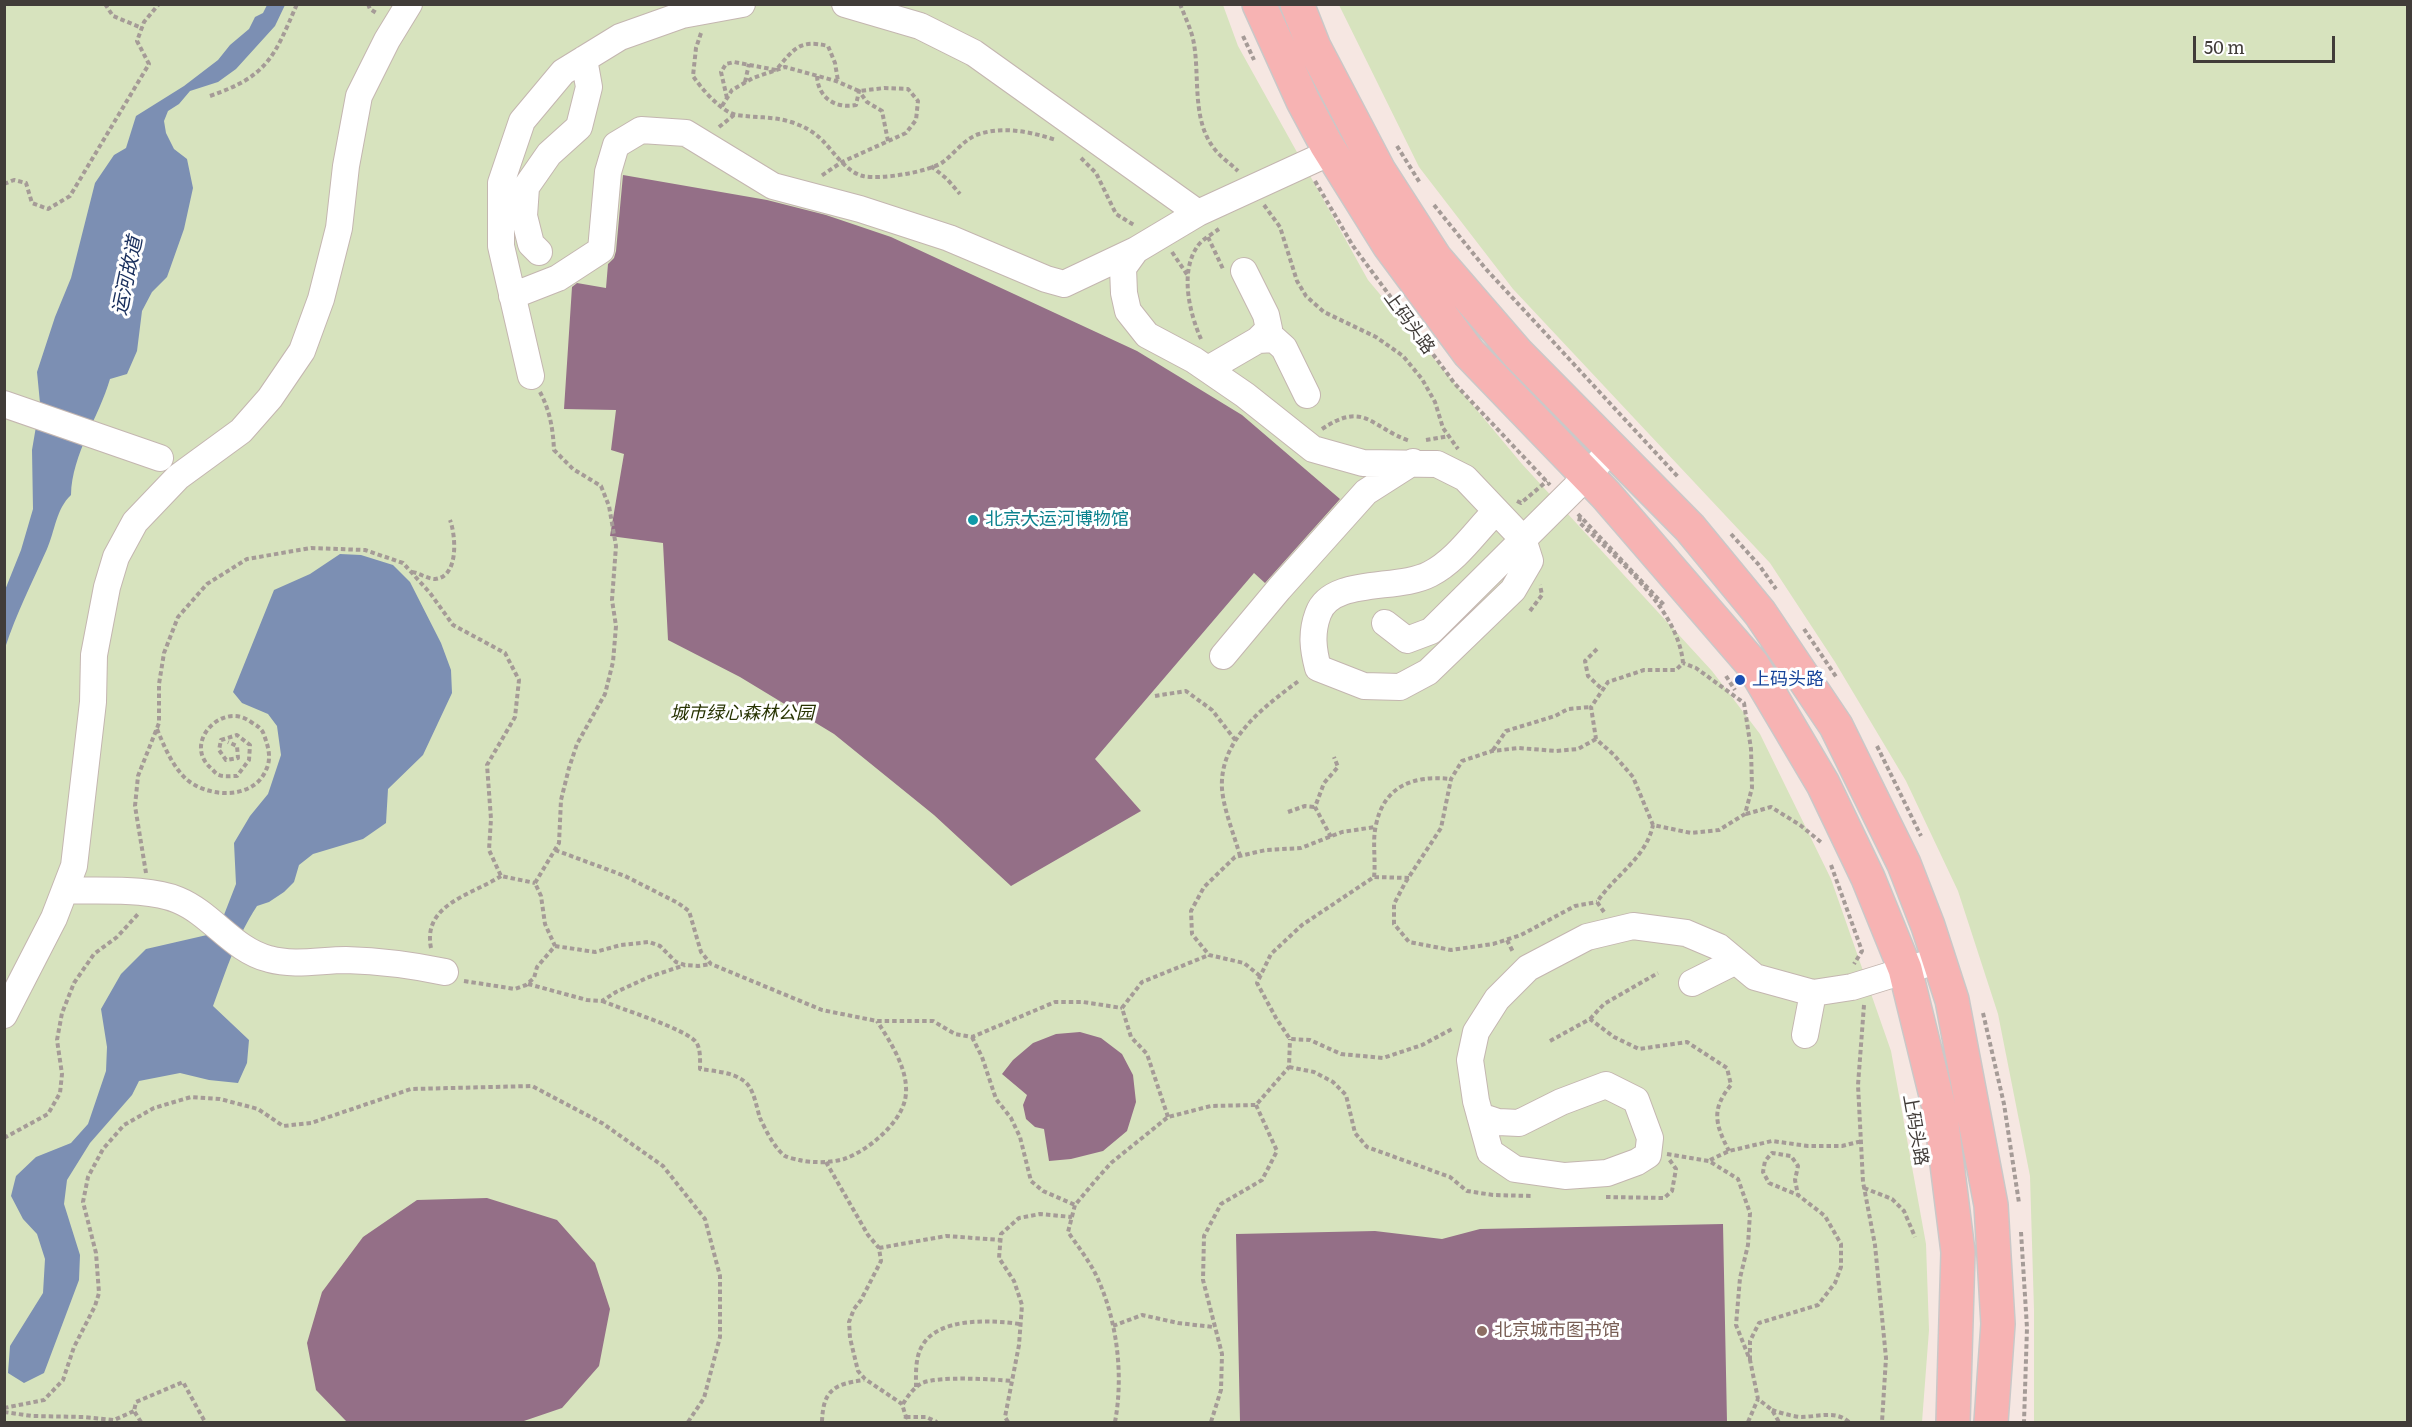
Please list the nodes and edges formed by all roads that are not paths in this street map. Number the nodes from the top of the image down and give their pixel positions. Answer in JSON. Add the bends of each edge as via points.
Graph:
{"nodes":[{"id":1,"x":409,"y":4,"type":"edge"},
{"id":2,"x":742,"y":4,"type":"edge"},
{"id":3,"x":845,"y":4,"type":"edge"},
{"id":4,"x":1259,"y":4,"type":"edge"},
{"id":5,"x":1298,"y":4,"type":"edge"},
{"id":6,"x":584,"y":59,"type":"junction"},
{"id":7,"x":1318,"y":158,"type":"junction"},
{"id":8,"x":1197,"y":213,"type":"junction"},
{"id":9,"x":1147,"y":244,"type":"junction"},
{"id":10,"x":539,"y":252,"type":"dead end"},
{"id":11,"x":1235,"y":274,"type":"road end"},
{"id":12,"x":512,"y":296,"type":"junction"},
{"id":13,"x":1258,"y":340,"type":"junction"},
{"id":14,"x":1208,"y":369,"type":"junction"},
{"id":15,"x":531,"y":376,"type":"road end"},
{"id":16,"x":1307,"y":395,"type":"dead end"},
{"id":17,"x":9,"y":406,"type":"edge"},
{"id":18,"x":1612,"y":448,"type":"junction"},
{"id":19,"x":154,"y":457,"type":"dead end"},
{"id":20,"x":1413,"y":462,"type":"junction"},
{"id":21,"x":1587,"y":476,"type":"junction"},
{"id":22,"x":1503,"y":505,"type":"junction"},
{"id":23,"x":1522,"y":539,"type":"junction"},
{"id":24,"x":1385,"y":623,"type":"dead end"},
{"id":25,"x":1223,"y":657,"type":"dead end"},
{"id":26,"x":65,"y":890,"type":"junction"},
{"id":27,"x":1939,"y":960,"type":"junction"},
{"id":28,"x":1736,"y":961,"type":"junction"},
{"id":29,"x":1905,"y":969,"type":"junction"},
{"id":30,"x":446,"y":972,"type":"road end"},
{"id":31,"x":1692,"y":983,"type":"dead end"},
{"id":32,"x":1813,"y":993,"type":"junction"},
{"id":33,"x":4,"y":1015,"type":"edge"},
{"id":34,"x":1805,"y":1035,"type":"dead end"},
{"id":35,"x":1480,"y":1116,"type":"junction"},
{"id":36,"x":1953,"y":1422,"type":"edge"},
{"id":37,"x":1991,"y":1422,"type":"edge"}],
"edges":[{"from":1,"to":26,"type":"street","via":[[360,96],[345,166],[339,228],[321,299],[302,351],[270,398],[241,431],[178,477],[135,522],[116,557],[94,655],[81,814],[74,866]]},
{"from":2,"to":6,"type":"street","via":[[682,15],[620,37]]},
{"from":3,"to":8,"type":"street","via":[[920,26],[974,53]]},
{"from":4,"to":7,"type":"main road","name":"上码头路","via":[[1303,101]]},
{"from":5,"to":18,"type":"main road","via":[[1314,47],[1379,171],[1435,258],[1518,354]]},
{"from":6,"to":10,"type":"street","via":[[589,87],[579,127],[549,154],[526,187],[524,216],[531,244]]},
{"from":6,"to":12,"type":"street","via":[[563,72],[522,121],[501,183],[501,246]]},
{"from":7,"to":8,"type":"street","via":[[1259,202]]},
{"from":7,"to":21,"type":"main road","name":"上码头路","via":[[1469,353]]},
{"from":8,"to":9,"type":"street"},
{"from":9,"to":12,"type":"street","via":[[1064,284],[949,238],[773,186],[687,133],[641,130],[616,145],[608,172],[601,250],[558,278]]},
{"from":9,"to":14,"type":"street","via":[[1123,268],[1128,311],[1147,334]]},
{"from":11,"to":13,"type":"street","via":[[1266,315],[1269,329]]},
{"from":12,"to":15,"type":"street"},
{"from":13,"to":14,"type":"street"},
{"from":13,"to":16,"type":"street","via":[[1274,339],[1284,348]]},
{"from":14,"to":20,"type":"street","via":[[1313,449],[1363,463]]},
{"from":17,"to":19,"type":"street"},
{"from":18,"to":21,"type":"street"},
{"from":18,"to":27,"type":"main road","via":[[1690,528],[1760,613],[1836,726],[1904,864]]},
{"from":20,"to":22,"type":"street","via":[[1437,464]]},
{"from":20,"to":25,"type":"street","via":[[1366,492]]},
{"from":21,"to":23,"type":"street"},
{"from":21,"to":29,"type":"main road","name":"上码头路","via":[[1752,664],[1823,784],[1869,878]]},
{"from":22,"to":23,"type":"street"},
{"from":22,"to":23,"type":"street","via":[[1458,553],[1429,574],[1403,584],[1341,591],[1321,605],[1314,625],[1313,649],[1318,668],[1364,686],[1400,687],[1428,672],[1513,590],[1530,561]]},
{"from":23,"to":24,"type":"street","via":[[1431,631],[1407,640]]},
{"from":26,"to":30,"type":"street","via":[[147,893],[178,900],[236,943],[269,959],[302,963],[361,960]]},
{"from":26,"to":33,"type":"street"},
{"from":27,"to":29,"type":"street"},
{"from":27,"to":37,"type":"main road","via":[[1952,1000],[1991,1204],[1998,1323]]},
{"from":28,"to":31,"type":"street"},
{"from":28,"to":32,"type":"street","via":[[1755,977]]},
{"from":28,"to":35,"type":"street","via":[[1719,947],[1686,933],[1633,926],[1587,937],[1528,968],[1497,999],[1476,1032],[1470,1060]]},
{"from":29,"to":32,"type":"street","via":[[1852,987]]},
{"from":29,"to":36,"type":"main road","name":"上码头路","via":[[1941,1116],[1958,1252]]},
{"from":32,"to":34,"type":"street"},
{"from":35,"to":35,"type":"street","via":[[1490,1152],[1515,1169],[1565,1176],[1607,1173],[1637,1162],[1649,1151],[1650,1138],[1636,1100],[1606,1085],[1518,1123]]}]}
